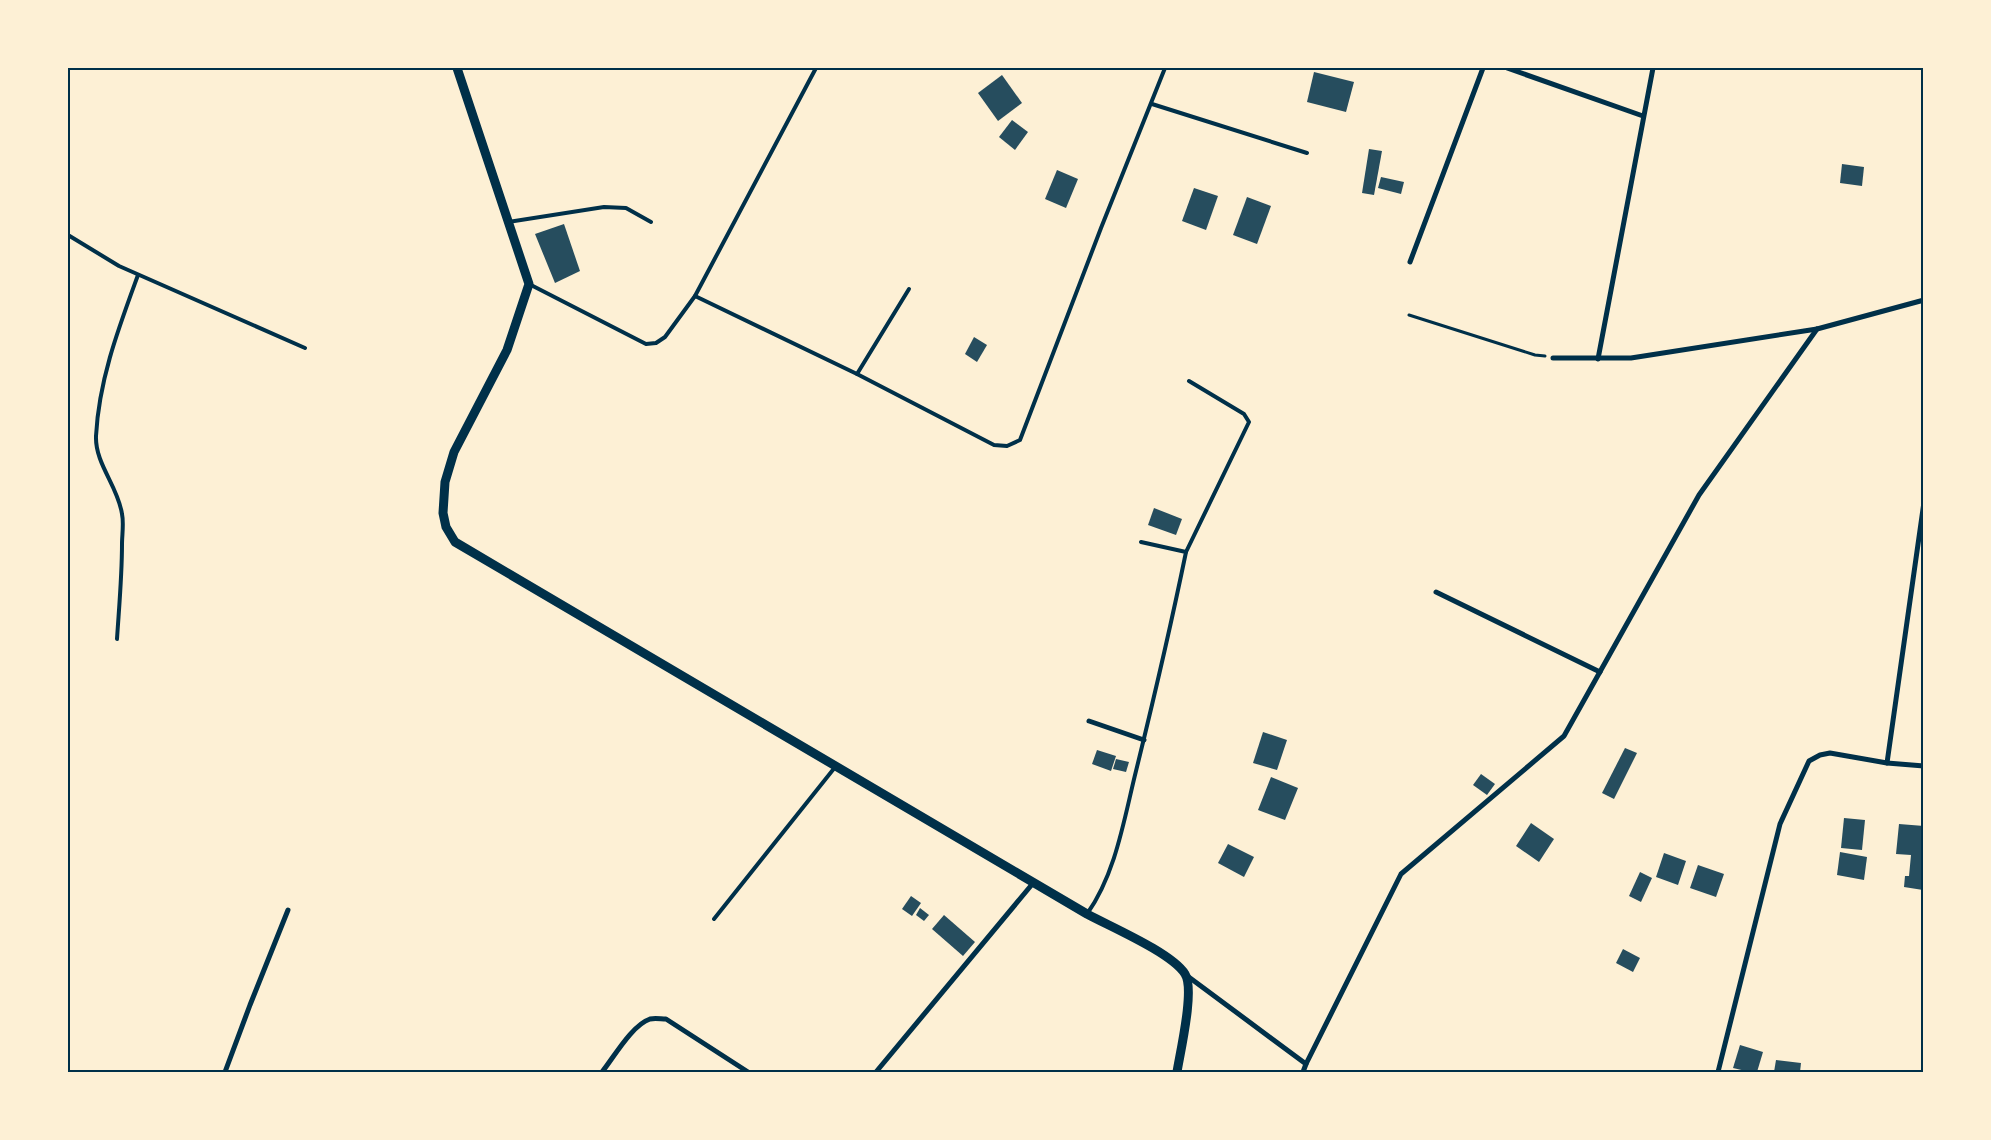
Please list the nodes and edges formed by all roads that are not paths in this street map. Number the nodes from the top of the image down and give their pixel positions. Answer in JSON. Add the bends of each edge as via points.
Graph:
{"nodes":[{"id":1,"x":457,"y":68,"type":"edge"},
{"id":2,"x":816,"y":68,"type":"edge"},
{"id":3,"x":1165,"y":68,"type":"edge"},
{"id":4,"x":1483,"y":68,"type":"edge"},
{"id":5,"x":1507,"y":68,"type":"edge"},
{"id":6,"x":1653,"y":68,"type":"edge"},
{"id":7,"x":1152,"y":104,"type":"junction"},
{"id":8,"x":1643,"y":116,"type":"junction"},
{"id":9,"x":1307,"y":153,"type":"dead end"},
{"id":10,"x":508,"y":222,"type":"junction"},
{"id":11,"x":652,"y":222,"type":"dead end"},
{"id":12,"x":68,"y":235,"type":"edge"},
{"id":13,"x":1410,"y":262,"type":"dead end"},
{"id":14,"x":138,"y":275,"type":"junction"},
{"id":15,"x":529,"y":284,"type":"junction"},
{"id":16,"x":909,"y":288,"type":"dead end"},
{"id":17,"x":695,"y":296,"type":"junction"},
{"id":18,"x":1924,"y":300,"type":"edge"},
{"id":19,"x":1817,"y":329,"type":"junction"},
{"id":20,"x":305,"y":348,"type":"dead end"},
{"id":21,"x":1553,"y":358,"type":"road end"},
{"id":22,"x":1598,"y":358,"type":"junction"},
{"id":23,"x":857,"y":374,"type":"junction"},
{"id":24,"x":1189,"y":381,"type":"dead end"},
{"id":25,"x":1924,"y":502,"type":"edge"},
{"id":26,"x":1141,"y":542,"type":"dead end"},
{"id":27,"x":1186,"y":552,"type":"junction"},
{"id":28,"x":1436,"y":592,"type":"dead end"},
{"id":29,"x":117,"y":639,"type":"dead end"},
{"id":30,"x":1600,"y":672,"type":"junction"},
{"id":31,"x":1089,"y":721,"type":"dead end"},
{"id":32,"x":1144,"y":740,"type":"junction"},
{"id":33,"x":1887,"y":763,"type":"junction"},
{"id":34,"x":836,"y":766,"type":"junction"},
{"id":35,"x":1924,"y":766,"type":"edge"},
{"id":36,"x":1034,"y":882,"type":"junction"},
{"id":37,"x":288,"y":910,"type":"dead end"},
{"id":38,"x":1087,"y":914,"type":"junction"},
{"id":39,"x":714,"y":919,"type":"dead end"},
{"id":40,"x":1186,"y":975,"type":"junction"},
{"id":41,"x":1306,"y":1064,"type":"junction"},
{"id":42,"x":225,"y":1072,"type":"edge"},
{"id":43,"x":602,"y":1072,"type":"edge"},
{"id":44,"x":748,"y":1072,"type":"edge"},
{"id":45,"x":876,"y":1072,"type":"edge"},
{"id":46,"x":1177,"y":1072,"type":"edge"},
{"id":47,"x":1303,"y":1072,"type":"edge"},
{"id":48,"x":1718,"y":1072,"type":"edge"}],
"edges":[{"from":1,"to":10,"type":"street"},
{"from":2,"to":17,"type":"lane"},
{"from":3,"to":7,"type":"lane"},
{"from":4,"to":13,"type":"street"},
{"from":5,"to":8,"type":"street"},
{"from":6,"to":8,"type":"street"},
{"from":7,"to":9,"type":"lane"},
{"from":7,"to":23,"type":"lane","via":[[1020,440],[1007,446],[994,445]]},
{"from":8,"to":22,"type":"street"},
{"from":10,"to":11,"type":"lane","via":[[604,207],[626,208]]},
{"from":10,"to":15,"type":"street"},
{"from":12,"to":14,"type":"lane"},
{"from":14,"to":20,"type":"lane"},
{"from":14,"to":29,"type":"lane","via":[[106,370],[96,436],[97,454],[117,493],[122,515]]},
{"from":15,"to":17,"type":"lane","via":[[646,344],[656,343],[665,337]]},
{"from":15,"to":34,"type":"street","via":[[507,350],[454,452],[445,482],[443,513],[446,527],[455,542]]},
{"from":16,"to":23,"type":"lane"},
{"from":17,"to":23,"type":"lane"},
{"from":18,"to":19,"type":"street"},
{"from":19,"to":22,"type":"street","via":[[1631,358]]},
{"from":19,"to":30,"type":"street","via":[[1699,494]]},
{"from":21,"to":22,"type":"street"},
{"from":24,"to":27,"type":"lane","via":[[1244,414],[1249,422]]},
{"from":25,"to":33,"type":"street"},
{"from":26,"to":27,"type":"lane"},
{"from":27,"to":32,"type":"lane"},
{"from":28,"to":30,"type":"street"},
{"from":30,"to":41,"type":"street","via":[[1564,736],[1402,874]]},
{"from":31,"to":32,"type":"street"},
{"from":32,"to":38,"type":"lane","via":[[1113,861],[1096,902]]},
{"from":33,"to":35,"type":"street"},
{"from":33,"to":48,"type":"street","via":[[1830,753],[1809,760],[1780,824]]},
{"from":34,"to":36,"type":"street"},
{"from":34,"to":39,"type":"lane"},
{"from":36,"to":38,"type":"street"},
{"from":36,"to":45,"type":"street"},
{"from":37,"to":42,"type":"street"},
{"from":38,"to":40,"type":"street","via":[[1169,957]]},
{"from":40,"to":41,"type":"street"},
{"from":40,"to":46,"type":"street","via":[[1189,997]]},
{"from":41,"to":47,"type":"street"},
{"from":43,"to":44,"type":"street","via":[[635,1029],[652,1019],[666,1019]]}]}
